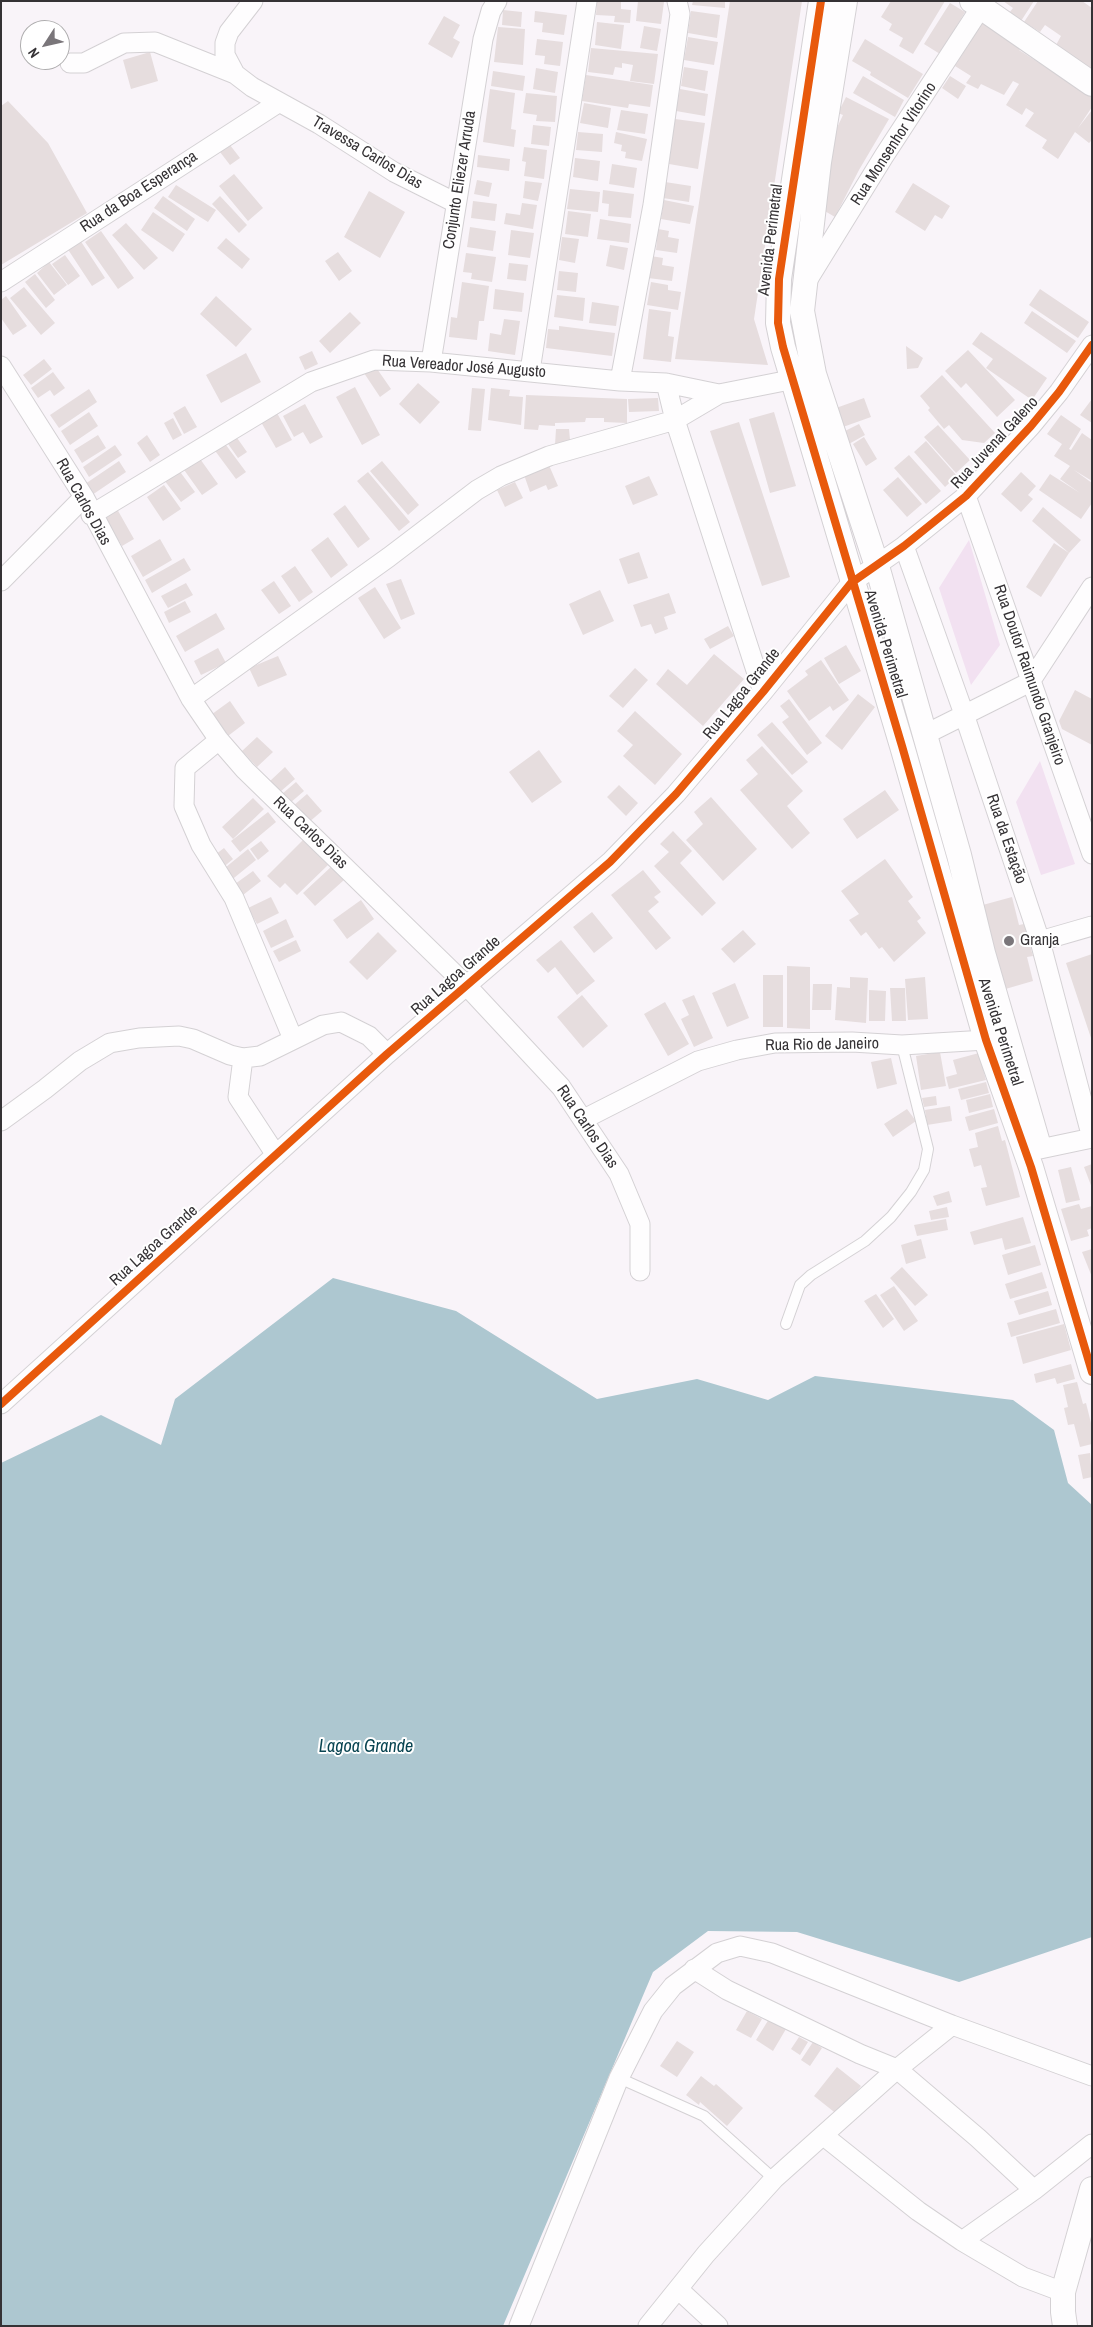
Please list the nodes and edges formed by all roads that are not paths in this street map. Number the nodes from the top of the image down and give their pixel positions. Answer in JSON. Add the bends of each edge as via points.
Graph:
{"nodes":[{"id":1,"x":253,"y":1,"type":"edge"},
{"id":2,"x":497,"y":1,"type":"edge"},
{"id":3,"x":586,"y":1,"type":"edge"},
{"id":4,"x":677,"y":1,"type":"edge"},
{"id":5,"x":821,"y":1,"type":"edge"},
{"id":6,"x":845,"y":1,"type":"edge"},
{"id":7,"x":980,"y":4,"type":"edge"},
{"id":8,"x":70,"y":63,"type":"dead end"},
{"id":9,"x":235,"y":74,"type":"junction"},
{"id":10,"x":1092,"y":84,"type":"edge"},
{"id":11,"x":278,"y":103,"type":"junction"},
{"id":12,"x":456,"y":203,"type":"junction"},
{"id":13,"x":1,"y":282,"type":"edge"},
{"id":14,"x":803,"y":287,"type":"junction"},
{"id":15,"x":1092,"y":345,"type":"edge"},
{"id":16,"x":430,"y":362,"type":"junction"},
{"id":17,"x":1,"y":366,"type":"edge"},
{"id":18,"x":530,"y":371,"type":"junction"},
{"id":19,"x":804,"y":377,"type":"junction"},
{"id":20,"x":620,"y":381,"type":"junction"},
{"id":21,"x":666,"y":384,"type":"junction"},
{"id":22,"x":719,"y":394,"type":"junction"},
{"id":23,"x":674,"y":420,"type":"junction"},
{"id":24,"x":966,"y":496,"type":"junction"},
{"id":25,"x":84,"y":497,"type":"junction"},
{"id":26,"x":91,"y":515,"type":"junction"},
{"id":27,"x":904,"y":546,"type":"junction"},
{"id":28,"x":877,"y":566,"type":"junction"},
{"id":29,"x":1,"y":581,"type":"edge"},
{"id":30,"x":851,"y":583,"type":"junction"},
{"id":31,"x":1092,"y":588,"type":"edge"},
{"id":32,"x":1030,"y":682,"type":"junction"},
{"id":33,"x":763,"y":692,"type":"junction"},
{"id":34,"x":191,"y":699,"type":"junction"},
{"id":35,"x":964,"y":714,"type":"junction"},
{"id":36,"x":926,"y":734,"type":"junction"},
{"id":37,"x":219,"y":740,"type":"junction"},
{"id":38,"x":1092,"y":854,"type":"edge"},
{"id":39,"x":1092,"y":926,"type":"edge"},
{"id":40,"x":1040,"y":942,"type":"junction"},
{"id":41,"x":973,"y":956,"type":"junction"},
{"id":42,"x":466,"y":985,"type":"junction"},
{"id":43,"x":293,"y":1039,"type":"junction"},
{"id":44,"x":986,"y":1040,"type":"junction"},
{"id":45,"x":902,"y":1045,"type":"junction"},
{"id":46,"x":388,"y":1054,"type":"junction"},
{"id":47,"x":243,"y":1058,"type":"junction"},
{"id":48,"x":584,"y":1119,"type":"junction"},
{"id":49,"x":1,"y":1121,"type":"edge"},
{"id":50,"x":1092,"y":1138,"type":"edge"},
{"id":51,"x":276,"y":1155,"type":"junction"},
{"id":52,"x":1036,"y":1158,"type":"junction"},
{"id":53,"x":640,"y":1271,"type":"dead end"},
{"id":54,"x":786,"y":1324,"type":"dead end"},
{"id":55,"x":1092,"y":1372,"type":"edge"},
{"id":56,"x":2,"y":1401,"type":"edge"},
{"id":57,"x":694,"y":1969,"type":"junction"},
{"id":58,"x":952,"y":2025,"type":"junction"},
{"id":59,"x":897,"y":2069,"type":"junction"},
{"id":60,"x":1092,"y":2076,"type":"edge"},
{"id":61,"x":619,"y":2078,"type":"junction"},
{"id":62,"x":824,"y":2136,"type":"junction"},
{"id":63,"x":1092,"y":2144,"type":"edge"},
{"id":64,"x":774,"y":2179,"type":"junction"},
{"id":65,"x":1092,"y":2189,"type":"edge"},
{"id":66,"x":1034,"y":2190,"type":"junction"},
{"id":67,"x":962,"y":2242,"type":"junction"},
{"id":68,"x":678,"y":2289,"type":"junction"},
{"id":69,"x":1061,"y":2314,"type":"edge"},
{"id":70,"x":519,"y":2326,"type":"edge"},
{"id":71,"x":648,"y":2326,"type":"edge"},
{"id":72,"x":718,"y":2326,"type":"edge"}],
"edges":[{"from":1,"to":9,"type":"street","via":[[229,32],[225,43],[225,55]]},
{"from":2,"to":12,"type":"street","name":"Conjunto Eliezer Arruda","via":[[483,39]]},
{"from":3,"to":18,"type":"street"},
{"from":4,"to":20,"type":"street","via":[[680,14],[653,205]]},
{"from":5,"to":19,"type":"street","name":"Avenida Perimetral","via":[[779,279],[778,323]]},
{"from":6,"to":14,"type":"street","name":"Avenida Perimetral"},
{"from":7,"to":10,"type":"street"},
{"from":7,"to":14,"type":"street","name":"Rua Monsenhor Vitorino"},
{"from":8,"to":9,"type":"street","name":"Travessa Carlos Dias","via":[[84,63],[124,43],[155,42]]},
{"from":9,"to":11,"type":"street","name":"Travessa Carlos Dias"},
{"from":11,"to":12,"type":"street","name":"Travessa Carlos Dias","via":[[319,124],[394,172]]},
{"from":11,"to":13,"type":"street","name":"Rua da Boa Esperança"},
{"from":12,"to":16,"type":"street","name":"Conjunto Eliezer Arruda"},
{"from":14,"to":19,"type":"street","name":"Avenida Perimetral"},
{"from":15,"to":24,"type":"street","name":"Rua Juvenal Galeno","via":[[1031,426]]},
{"from":16,"to":18,"type":"street","name":"Rua Vereador José Augusto"},
{"from":16,"to":26,"type":"street","name":"Rua Vereador José Augusto","via":[[374,360],[311,382]]},
{"from":17,"to":25,"type":"street","name":"Rua Carlos Dias"},
{"from":18,"to":20,"type":"street","name":"Rua Vereador José Augusto"},
{"from":19,"to":22,"type":"street","name":"Rua Vereador José Augusto"},
{"from":19,"to":28,"type":"street","name":"Avenida Perimetral"},
{"from":19,"to":30,"type":"street","name":"Avenida Perimetral"},
{"from":20,"to":21,"type":"street","name":"Rua Vereador José Augusto"},
{"from":21,"to":22,"type":"street","name":"Rua Vereador José Augusto"},
{"from":21,"to":23,"type":"street"},
{"from":22,"to":23,"type":"street"},
{"from":23,"to":33,"type":"street"},
{"from":23,"to":34,"type":"street","via":[[549,456],[501,476],[477,490]]},
{"from":24,"to":27,"type":"street","name":"Rua Juvenal Galeno"},
{"from":24,"to":32,"type":"street","name":"Rua Doutor Raimundo Granjeiro"},
{"from":25,"to":26,"type":"street","name":"Rua Carlos Dias"},
{"from":25,"to":29,"type":"street"},
{"from":26,"to":34,"type":"street","name":"Rua Carlos Dias"},
{"from":27,"to":28,"type":"street","name":"Rua Lagoa Grande"},
{"from":27,"to":35,"type":"street","name":"Rua da Estação"},
{"from":28,"to":30,"type":"street","name":"Rua Lagoa Grande"},
{"from":28,"to":36,"type":"street","name":"Avenida Perimetral"},
{"from":30,"to":33,"type":"street","name":"Rua Lagoa Grande"},
{"from":30,"to":41,"type":"street","name":"Avenida Perimetral"},
{"from":31,"to":32,"type":"street"},
{"from":32,"to":35,"type":"street"},
{"from":32,"to":38,"type":"street","name":"Rua Doutor Raimundo Granjeiro"},
{"from":33,"to":42,"type":"street","name":"Rua Lagoa Grande","via":[[676,794],[610,862]]},
{"from":34,"to":37,"type":"street","name":"Rua Carlos Dias"},
{"from":35,"to":36,"type":"street"},
{"from":35,"to":40,"type":"street","name":"Rua da Estação"},
{"from":36,"to":41,"type":"street","name":"Avenida Perimetral","via":[[960,855]]},
{"from":37,"to":42,"type":"street","name":"Rua Carlos Dias","via":[[245,770]]},
{"from":37,"to":43,"type":"street","via":[[185,768],[184,806],[201,845],[234,898]]},
{"from":39,"to":40,"type":"street"},
{"from":40,"to":50,"type":"street","name":"Rua da Estação"},
{"from":41,"to":44,"type":"street","name":"Avenida Perimetral"},
{"from":41,"to":52,"type":"street","name":"Avenida Perimetral"},
{"from":42,"to":46,"type":"street","name":"Rua Lagoa Grande"},
{"from":42,"to":48,"type":"street","name":"Rua Carlos Dias","via":[[561,1087]]},
{"from":43,"to":46,"type":"street","via":[[323,1025],[341,1022],[369,1036]]},
{"from":43,"to":47,"type":"street","via":[[260,1056]]},
{"from":44,"to":45,"type":"street","name":"Rua Rio de Janeiro"},
{"from":44,"to":52,"type":"street","name":"Avenida Perimetral"},
{"from":45,"to":48,"type":"street","name":"Rua Rio de Janeiro","via":[[775,1043],[737,1050],[698,1061]]},
{"from":45,"to":54,"type":"lane","via":[[928,1148],[924,1170],[892,1217],[865,1241],[800,1285]]},
{"from":46,"to":51,"type":"street","name":"Rua Lagoa Grande"},
{"from":47,"to":49,"type":"street","via":[[179,1036],[110,1043],[80,1061]]},
{"from":47,"to":51,"type":"street","via":[[238,1097]]},
{"from":48,"to":53,"type":"street","name":"Rua Carlos Dias","via":[[619,1174],[640,1224]]},
{"from":50,"to":52,"type":"street"},
{"from":51,"to":56,"type":"street","name":"Rua Lagoa Grande"},
{"from":52,"to":55,"type":"street"},
{"from":57,"to":58,"type":"street","via":[[718,1952],[740,1946],[753,1948]]},
{"from":57,"to":59,"type":"street","via":[[727,1990]]},
{"from":57,"to":61,"type":"street","via":[[662,1998]]},
{"from":58,"to":59,"type":"street"},
{"from":58,"to":60,"type":"street"},
{"from":59,"to":62,"type":"street"},
{"from":59,"to":66,"type":"street"},
{"from":61,"to":64,"type":"lane","via":[[704,2116]]},
{"from":61,"to":70,"type":"street"},
{"from":62,"to":64,"type":"street"},
{"from":62,"to":67,"type":"street"},
{"from":63,"to":66,"type":"street"},
{"from":64,"to":68,"type":"street"},
{"from":65,"to":69,"type":"street"},
{"from":66,"to":67,"type":"street"},
{"from":67,"to":69,"type":"street","via":[[1023,2277]]},
{"from":68,"to":71,"type":"street"},
{"from":68,"to":72,"type":"street"}]}
